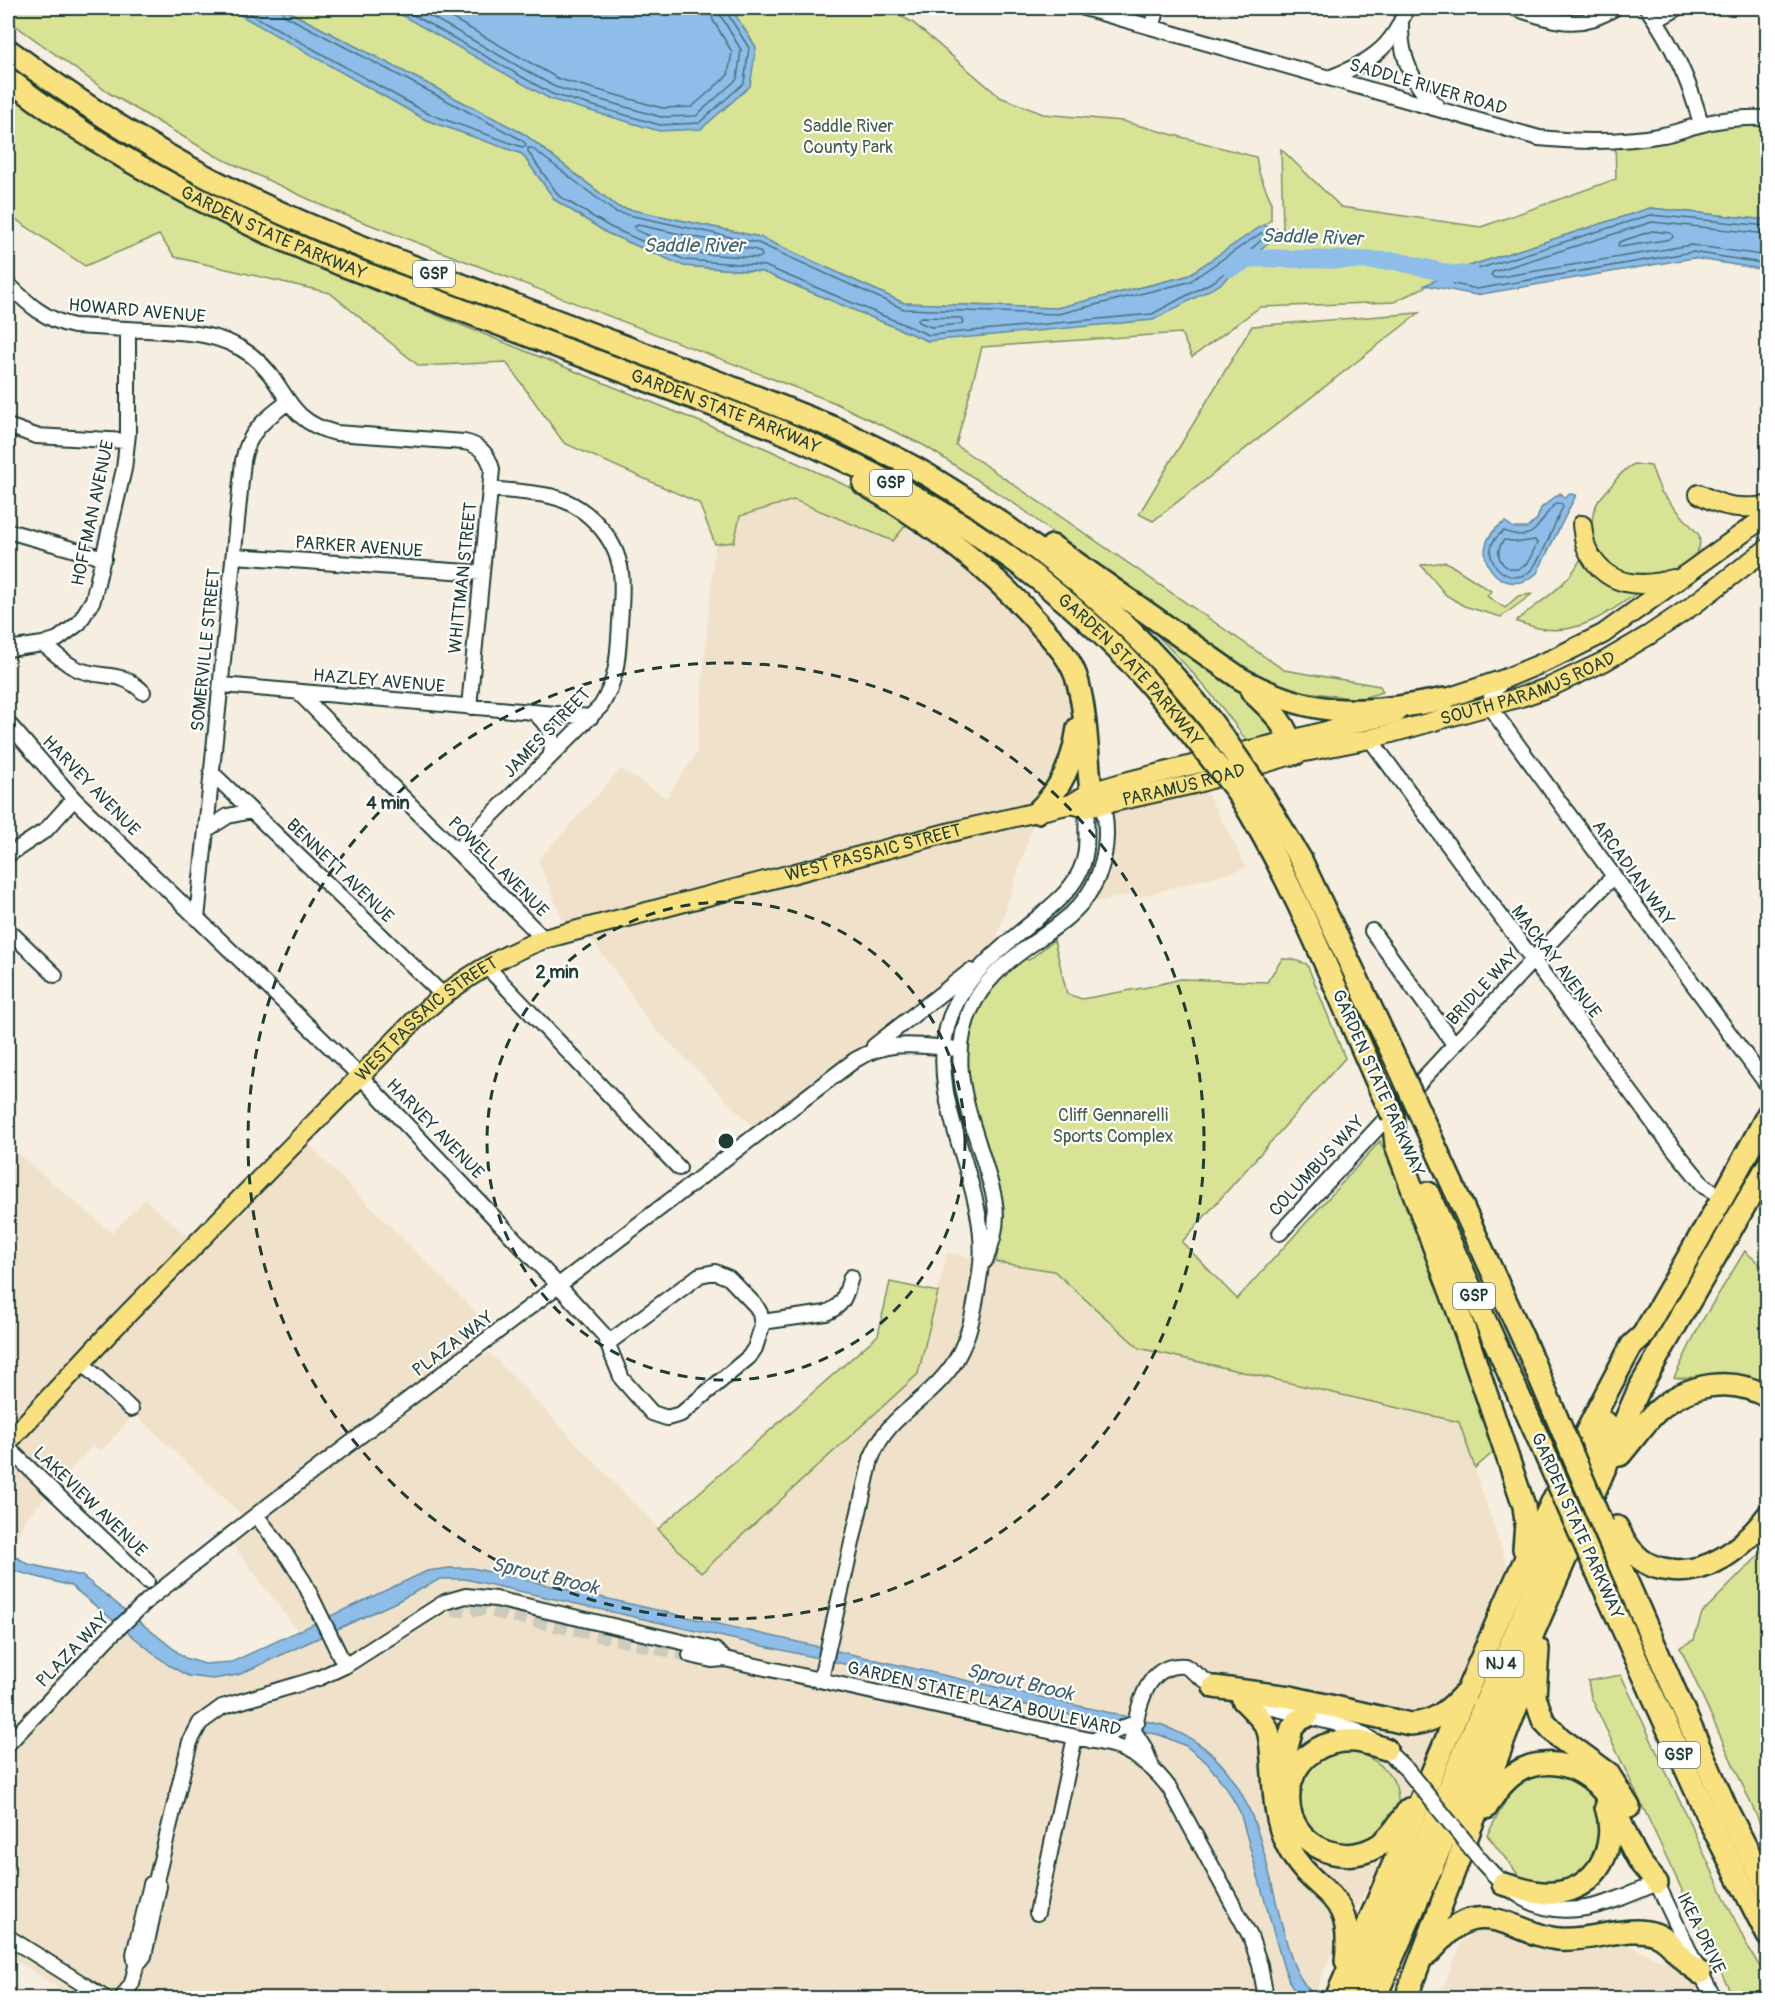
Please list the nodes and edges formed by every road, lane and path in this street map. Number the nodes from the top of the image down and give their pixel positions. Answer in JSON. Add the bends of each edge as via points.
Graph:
{"nodes":[{"id":1,"x":1084,"y":8,"type":"edge"},
{"id":2,"x":1158,"y":8,"type":"edge"},
{"id":3,"x":1406,"y":8,"type":"edge"},
{"id":4,"x":1514,"y":8,"type":"edge"},
{"id":5,"x":1615,"y":8,"type":"edge"},
{"id":6,"x":1647,"y":8,"type":"edge"},
{"id":7,"x":1678,"y":8,"type":"edge"},
{"id":8,"x":1656,"y":20,"type":"junction"},
{"id":9,"x":1402,"y":22,"type":"junction"},
{"id":10,"x":1152,"y":27,"type":"junction"},
{"id":11,"x":8,"y":50,"type":"edge"},
{"id":12,"x":1329,"y":78,"type":"junction"},
{"id":13,"x":8,"y":79,"type":"edge"},
{"id":14,"x":1442,"y":111,"type":"junction"},
{"id":15,"x":1767,"y":118,"type":"edge"},
{"id":16,"x":1701,"y":124,"type":"junction"},
{"id":17,"x":8,"y":284,"type":"edge"},
{"id":18,"x":128,"y":329,"type":"junction"},
{"id":19,"x":672,"y":391,"type":"junction"},
{"id":20,"x":288,"y":402,"type":"junction"},
{"id":21,"x":8,"y":426,"type":"edge"},
{"id":22,"x":127,"y":441,"type":"junction"},
{"id":23,"x":885,"y":452,"type":"junction"},
{"id":24,"x":490,"y":489,"type":"junction"},
{"id":25,"x":1699,"y":494,"type":"dead end"},
{"id":26,"x":1767,"y":506,"type":"edge"},
{"id":27,"x":1767,"y":515,"type":"edge"},
{"id":28,"x":1581,"y":525,"type":"dead end"},
{"id":29,"x":8,"y":531,"type":"edge"},
{"id":30,"x":1767,"y":548,"type":"edge"},
{"id":31,"x":234,"y":556,"type":"junction"},
{"id":32,"x":104,"y":558,"type":"junction"},
{"id":33,"x":482,"y":573,"type":"junction"},
{"id":34,"x":1681,"y":577,"type":"junction"},
{"id":35,"x":43,"y":644,"type":"junction"},
{"id":36,"x":8,"y":649,"type":"edge"},
{"id":37,"x":1217,"y":663,"type":"junction"},
{"id":38,"x":1504,"y":679,"type":"junction"},
{"id":39,"x":222,"y":685,"type":"junction"},
{"id":40,"x":143,"y":692,"type":"dead end"},
{"id":41,"x":299,"y":693,"type":"junction"},
{"id":42,"x":1445,"y":699,"type":"junction"},
{"id":43,"x":1081,"y":704,"type":"junction"},
{"id":44,"x":1489,"y":706,"type":"junction"},
{"id":45,"x":469,"y":707,"type":"junction"},
{"id":46,"x":533,"y":712,"type":"junction"},
{"id":47,"x":591,"y":717,"type":"junction"},
{"id":48,"x":8,"y":723,"type":"edge"},
{"id":49,"x":1370,"y":739,"type":"junction"},
{"id":50,"x":1293,"y":747,"type":"junction"},
{"id":51,"x":550,"y":757,"type":"junction"},
{"id":52,"x":211,"y":772,"type":"junction"},
{"id":53,"x":1245,"y":786,"type":"junction"},
{"id":54,"x":74,"y":800,"type":"junction"},
{"id":55,"x":1088,"y":802,"type":"junction"},
{"id":56,"x":251,"y":811,"type":"junction"},
{"id":57,"x":1037,"y":812,"type":"junction"},
{"id":58,"x":1014,"y":817,"type":"joint"},
{"id":59,"x":206,"y":830,"type":"junction"},
{"id":60,"x":456,"y":851,"type":"junction"},
{"id":61,"x":8,"y":855,"type":"edge"},
{"id":62,"x":1613,"y":877,"type":"junction"},
{"id":63,"x":197,"y":919,"type":"junction"},
{"id":64,"x":8,"y":930,"type":"edge"},
{"id":65,"x":1372,"y":931,"type":"dead end"},
{"id":66,"x":544,"y":939,"type":"junction"},
{"id":67,"x":991,"y":956,"type":"junction"},
{"id":68,"x":1532,"y":961,"type":"junction"},
{"id":69,"x":486,"y":966,"type":"junction"},
{"id":70,"x":55,"y":975,"type":"dead end"},
{"id":71,"x":443,"y":994,"type":"junction"},
{"id":72,"x":1454,"y":1044,"type":"junction"},
{"id":73,"x":943,"y":1048,"type":"junction"},
{"id":74,"x":959,"y":1049,"type":"junction"},
{"id":75,"x":855,"y":1060,"type":"junction"},
{"id":76,"x":360,"y":1076,"type":"junction"},
{"id":77,"x":1767,"y":1086,"type":"edge"},
{"id":78,"x":1767,"y":1114,"type":"edge"},
{"id":79,"x":1399,"y":1141,"type":"junction"},
{"id":80,"x":981,"y":1152,"type":"junction"},
{"id":81,"x":964,"y":1157,"type":"junction"},
{"id":82,"x":1767,"y":1165,"type":"edge"},
{"id":83,"x":679,"y":1168,"type":"dead end"},
{"id":84,"x":1723,"y":1197,"type":"junction"},
{"id":85,"x":1280,"y":1233,"type":"dead end"},
{"id":86,"x":980,"y":1272,"type":"junction"},
{"id":87,"x":851,"y":1277,"type":"dead end"},
{"id":88,"x":559,"y":1286,"type":"junction"},
{"id":89,"x":762,"y":1322,"type":"junction"},
{"id":90,"x":1643,"y":1335,"type":"junction"},
{"id":91,"x":608,"y":1343,"type":"junction"},
{"id":92,"x":1661,"y":1352,"type":"junction"},
{"id":93,"x":81,"y":1362,"type":"junction"},
{"id":94,"x":1767,"y":1397,"type":"edge"},
{"id":95,"x":131,"y":1409,"type":"dead end"},
{"id":96,"x":8,"y":1442,"type":"edge"},
{"id":97,"x":8,"y":1448,"type":"edge"},
{"id":98,"x":1620,"y":1455,"type":"junction"},
{"id":99,"x":256,"y":1515,"type":"junction"},
{"id":100,"x":1767,"y":1515,"type":"edge"},
{"id":101,"x":1610,"y":1526,"type":"junction"},
{"id":102,"x":1523,"y":1562,"type":"junction"},
{"id":103,"x":147,"y":1581,"type":"dead end"},
{"id":104,"x":451,"y":1610,"type":"tunnel mouth"},
{"id":105,"x":422,"y":1617,"type":"junction"},
{"id":106,"x":1538,"y":1649,"type":"junction"},
{"id":107,"x":690,"y":1656,"type":"tunnel mouth"},
{"id":108,"x":725,"y":1659,"type":"junction"},
{"id":109,"x":345,"y":1666,"type":"junction"},
{"id":110,"x":821,"y":1679,"type":"junction"},
{"id":111,"x":1214,"y":1687,"type":"junction"},
{"id":112,"x":1467,"y":1692,"type":"junction"},
{"id":113,"x":1243,"y":1700,"type":"junction"},
{"id":114,"x":1307,"y":1716,"type":"junction"},
{"id":115,"x":1131,"y":1727,"type":"junction"},
{"id":116,"x":1075,"y":1737,"type":"junction"},
{"id":117,"x":1092,"y":1741,"type":"junction"},
{"id":118,"x":8,"y":1744,"type":"edge"},
{"id":119,"x":1386,"y":1749,"type":"junction"},
{"id":120,"x":1129,"y":1752,"type":"junction"},
{"id":121,"x":1152,"y":1768,"type":"junction"},
{"id":122,"x":1432,"y":1777,"type":"junction"},
{"id":123,"x":1594,"y":1782,"type":"junction"},
{"id":124,"x":1276,"y":1794,"type":"junction"},
{"id":125,"x":1458,"y":1858,"type":"junction"},
{"id":126,"x":1658,"y":1883,"type":"junction"},
{"id":127,"x":1503,"y":1884,"type":"junction"},
{"id":128,"x":1767,"y":1890,"type":"edge"},
{"id":129,"x":1037,"y":1913,"type":"dead end"},
{"id":130,"x":1407,"y":1925,"type":"junction"},
{"id":131,"x":1767,"y":1936,"type":"edge"},
{"id":132,"x":8,"y":1937,"type":"edge"},
{"id":133,"x":1420,"y":1961,"type":"junction"},
{"id":134,"x":1700,"y":1973,"type":"junction"},
{"id":135,"x":1352,"y":1993,"type":"edge"},
{"id":136,"x":105,"y":1998,"type":"edge"},
{"id":137,"x":122,"y":1998,"type":"edge"},
{"id":138,"x":1266,"y":1998,"type":"edge"},
{"id":139,"x":1389,"y":1998,"type":"edge"},
{"id":140,"x":1406,"y":1998,"type":"edge"},
{"id":141,"x":1714,"y":1998,"type":"edge"}],
"edges":[{"from":1,"to":10,"type":"street","name":"SADDLE RIVER ROAD"},
{"from":2,"to":10,"type":"street"},
{"from":3,"to":9,"type":"street"},
{"from":4,"to":5,"type":"street","via":[[1572,23],[1597,18]]},
{"from":6,"to":8,"type":"street"},
{"from":7,"to":8,"type":"street"},
{"from":8,"to":16,"type":"street","via":[[1693,92]]},
{"from":9,"to":12,"type":"street","via":[[1384,48]]},
{"from":9,"to":14,"type":"street","via":[[1407,64],[1421,90]]},
{"from":10,"to":12,"type":"street","name":"SADDLE RIVER ROAD"},
{"from":11,"to":23,"type":"highway","name":"GARDEN STATE PARKWAY","number":"GSP","via":[[118,126],[258,202],[355,244],[788,409]]},
{"from":12,"to":14,"type":"street","name":"SADDLE RIVER ROAD"},
{"from":13,"to":19,"type":"highway","name":"GARDEN STATE PARKWAY","number":"GSP","via":[[146,171],[253,226],[340,264]]},
{"from":14,"to":16,"type":"street","name":"SADDLE RIVER ROAD","via":[[1539,138],[1574,142],[1632,140]]},
{"from":15,"to":16,"type":"street","name":"SADDLE RIVER ROAD"},
{"from":17,"to":18,"type":"street","name":"HOWARD AVENUE","via":[[36,311],[61,324]]},
{"from":18,"to":20,"type":"street","name":"HOWARD AVENUE","via":[[190,332],[223,340],[254,357],[277,382]]},
{"from":18,"to":22,"type":"street","name":"HOFFMAN AVENUE"},
{"from":19,"to":43,"type":"highway","via":[[853,477],[957,545],[1020,602],[1070,662]]},
{"from":19,"to":53,"type":"highway","name":"GARDEN STATE PARKWAY","number":"GSP","bridge":true,"via":[[821,448],[906,490],[961,523],[1046,584],[1085,619],[1158,693],[1201,746]]},
{"from":20,"to":24,"type":"street","name":"HOWARD AVENUE","via":[[312,424],[336,433],[471,443],[489,460]]},
{"from":20,"to":31,"type":"street","name":"SOMERVILLE STREET","via":[[257,427],[245,450]]},
{"from":21,"to":22,"type":"street","via":[[36,436]]},
{"from":22,"to":32,"type":"street","name":"HOFFMAN AVENUE"},
{"from":23,"to":37,"type":"highway","via":[[994,506]]},
{"from":23,"to":53,"type":"highway","name":"GARDEN STATE PARKWAY","number":"GSP","bridge":true,"via":[[978,507],[1101,602],[1175,678],[1225,741]]},
{"from":24,"to":33,"type":"street","name":"WHITTMAN STREET"},
{"from":24,"to":47,"type":"street","name":"JAMES STREET","via":[[566,502],[590,517],[617,556],[623,588],[618,663],[609,693]]},
{"from":25,"to":26,"type":"main road","via":[[1719,505]]},
{"from":27,"to":34,"type":"main road","name":"SOUTH PARAMUS ROAD"},
{"from":28,"to":34,"type":"main road","via":[[1596,564],[1611,578],[1654,585]]},
{"from":29,"to":32,"type":"street"},
{"from":30,"to":44,"type":"main road","name":"SOUTH PARAMUS ROAD","via":[[1692,606],[1605,661],[1550,687]]},
{"from":31,"to":33,"type":"street","name":"PARKER AVENUE"},
{"from":31,"to":39,"type":"street","name":"SOMERVILLE STREET"},
{"from":32,"to":35,"type":"street","name":"HOFFMAN AVENUE","via":[[87,612],[69,632]]},
{"from":33,"to":45,"type":"street","name":"WHITTMAN STREET"},
{"from":34,"to":38,"type":"main road","name":"SOUTH PARAMUS ROAD","via":[[1603,634]]},
{"from":35,"to":36,"type":"street","name":"HOFFMAN AVENUE"},
{"from":35,"to":40,"type":"street","via":[[79,669],[117,676]]},
{"from":37,"to":42,"type":"highway","via":[[1264,692],[1315,708],[1368,711]]},
{"from":37,"to":50,"type":"highway","via":[[1269,707],[1286,729]]},
{"from":38,"to":42,"type":"main road","name":"SOUTH PARAMUS ROAD"},
{"from":38,"to":44,"type":"street","via":[[1492,694]]},
{"from":39,"to":41,"type":"street","name":"HAZLEY AVENUE"},
{"from":39,"to":52,"type":"street","name":"SOMERVILLE STREET"},
{"from":41,"to":45,"type":"street","name":"HAZLEY AVENUE"},
{"from":41,"to":60,"type":"street","name":"POWELL AVENUE"},
{"from":42,"to":50,"type":"main road","name":"SOUTH PARAMUS ROAD"},
{"from":43,"to":55,"type":"highway"},
{"from":43,"to":57,"type":"highway","via":[[1069,767],[1054,794]]},
{"from":44,"to":49,"type":"main road","name":"SOUTH PARAMUS ROAD"},
{"from":44,"to":62,"type":"street","name":"ARCADIAN WAY"},
{"from":45,"to":46,"type":"street","name":"HAZLEY AVENUE"},
{"from":46,"to":47,"type":"street","name":"HAZLEY AVENUE"},
{"from":46,"to":51,"type":"street","via":[[549,728]]},
{"from":47,"to":51,"type":"street","name":"JAMES STREET"},
{"from":48,"to":54,"type":"street","name":"HARVEY AVENUE"},
{"from":49,"to":50,"type":"main road","name":"SOUTH PARAMUS ROAD"},
{"from":49,"to":68,"type":"street","name":"MACKAY AVENUE"},
{"from":50,"to":55,"type":"main road","name":"PARAMUS ROAD"},
{"from":51,"to":60,"type":"street","name":"JAMES STREET"},
{"from":52,"to":56,"type":"street","name":"BENNETT AVENUE"},
{"from":52,"to":59,"type":"street","name":"SOMERVILLE STREET"},
{"from":53,"to":79,"type":"highway","name":"GARDEN STATE PARKWAY","number":"GSP","bridge":true,"via":[[1259,827],[1393,1116]]},
{"from":53,"to":101,"type":"highway","name":"GARDEN STATE PARKWAY","number":"GSP","bridge":true,"via":[[1301,860],[1525,1343],[1593,1504]]},
{"from":54,"to":61,"type":"street","via":[[46,830]]},
{"from":54,"to":63,"type":"street","name":"HARVEY AVENUE"},
{"from":55,"to":57,"type":"main road","name":"PARAMUS ROAD"},
{"from":55,"to":67,"type":"street","via":[[1085,858],[1068,891]]},
{"from":55,"to":74,"type":"street","via":[[1106,834],[1104,857],[1092,891],[1056,928],[988,981],[974,1002]]},
{"from":56,"to":59,"type":"street","via":[[228,816]]},
{"from":56,"to":71,"type":"street","name":"BENNETT AVENUE"},
{"from":57,"to":58,"type":"main road","name":"PARAMUS ROAD"},
{"from":58,"to":66,"type":"main road","name":"WEST PASSAIC STREET"},
{"from":59,"to":63,"type":"street","name":"SOMERVILLE STREET"},
{"from":60,"to":66,"type":"street","name":"POWELL AVENUE"},
{"from":62,"to":68,"type":"street","name":"BRIDLE WAY"},
{"from":62,"to":77,"type":"street","name":"ARCADIAN WAY"},
{"from":63,"to":76,"type":"street","name":"HARVEY AVENUE"},
{"from":64,"to":70,"type":"street"},
{"from":65,"to":72,"type":"street"},
{"from":66,"to":69,"type":"main road","name":"WEST PASSAIC STREET"},
{"from":67,"to":73,"type":"street","via":[[956,1001]]},
{"from":67,"to":75,"type":"street"},
{"from":68,"to":72,"type":"street","name":"BRIDLE WAY"},
{"from":68,"to":84,"type":"street","name":"MACKAY AVENUE","via":[[1663,1136],[1705,1186]]},
{"from":69,"to":71,"type":"main road","name":"WEST PASSAIC STREET"},
{"from":69,"to":83,"type":"street"},
{"from":71,"to":76,"type":"main road","name":"WEST PASSAIC STREET"},
{"from":72,"to":85,"type":"street","name":"COLUMBUS WAY"},
{"from":73,"to":74,"type":"street","name":"PLAZA WAY"},
{"from":73,"to":75,"type":"street","name":"PLAZA WAY","via":[[890,1045]]},
{"from":73,"to":81,"type":"street","via":[[943,1075]]},
{"from":74,"to":80,"type":"street","via":[[963,1086]]},
{"from":75,"to":88,"type":"street","name":"PLAZA WAY"},
{"from":76,"to":88,"type":"street","name":"HARVEY AVENUE"},
{"from":76,"to":93,"type":"main road","name":"WEST PASSAIC STREET"},
{"from":78,"to":84,"type":"highway","number":"NJ 4"},
{"from":79,"to":102,"type":"highway","via":[[1524,1506]]},
{"from":79,"to":131,"type":"highway","name":"GARDEN STATE PARKWAY","number":"GSP","bridge":true,"via":[[1710,1822]]},
{"from":80,"to":81,"type":"street"},
{"from":80,"to":86,"type":"street","via":[[996,1205],[992,1246]]},
{"from":81,"to":86,"type":"street","via":[[981,1228]]},
{"from":82,"to":92,"type":"highway","number":"NJ 4"},
{"from":84,"to":90,"type":"highway","number":"NJ 4"},
{"from":86,"to":110,"type":"street","via":[[969,1327],[955,1362],[876,1444]]},
{"from":87,"to":89,"type":"street","via":[[843,1302],[835,1309]]},
{"from":88,"to":91,"type":"street","name":"HARVEY AVENUE"},
{"from":88,"to":99,"type":"street","name":"PLAZA WAY"},
{"from":89,"to":91,"type":"street","via":[[756,1306],[729,1278],[707,1272]]},
{"from":89,"to":91,"type":"street","name":"HARVEY AVENUE","via":[[760,1337],[748,1357],[681,1414],[667,1418],[652,1413],[627,1386],[616,1369]]},
{"from":90,"to":102,"type":"highway","via":[[1632,1345],[1618,1371]]},
{"from":90,"to":135,"type":"highway","number":"NJ 4","via":[[1642,1349]]},
{"from":92,"to":98,"type":"highway"},
{"from":92,"to":130,"type":"highway","number":"NJ 4","via":[[1639,1389],[1600,1476]]},
{"from":93,"to":95,"type":"street"},
{"from":93,"to":96,"type":"main road","name":"WEST PASSAIC STREET"},
{"from":94,"to":98,"type":"highway","via":[[1727,1385],[1688,1392],[1654,1415]]},
{"from":97,"to":103,"type":"street","name":"LAKEVIEW AVENUE"},
{"from":98,"to":106,"type":"highway"},
{"from":99,"to":109,"type":"street","via":[[288,1557]]},
{"from":99,"to":118,"type":"street","name":"PLAZA WAY","via":[[148,1600]]},
{"from":100,"to":101,"type":"highway","via":[[1730,1553],[1689,1570],[1659,1568],[1641,1560]]},
{"from":101,"to":128,"type":"highway","name":"GARDEN STATE PARKWAY","number":"GSP","via":[[1728,1812]]},
{"from":102,"to":112,"type":"highway"},
{"from":104,"to":105,"type":"street","name":"GARDEN STATE PLAZA BOULEVARD"},
{"from":105,"to":108,"type":"street","name":"GARDEN STATE PLAZA BOULEVARD","via":[[456,1597],[478,1596],[715,1650]]},
{"from":105,"to":109,"type":"street","name":"GARDEN STATE PLAZA BOULEVARD"},
{"from":106,"to":125,"type":"highway"},
{"from":106,"to":126,"type":"highway","via":[[1535,1689],[1539,1713],[1553,1733],[1613,1779],[1653,1860]]},
{"from":107,"to":108,"type":"street","name":"GARDEN STATE PLAZA BOULEVARD"},
{"from":108,"to":110,"type":"street","name":"GARDEN STATE PLAZA BOULEVARD"},
{"from":109,"to":137,"type":"street","name":"GARDEN STATE PLAZA BOULEVARD","via":[[222,1707],[200,1723],[186,1758],[156,1881],[159,1886],[144,1956]]},
{"from":110,"to":116,"type":"street","name":"GARDEN STATE PLAZA BOULEVARD"},
{"from":111,"to":112,"type":"highway","via":[[1290,1697],[1410,1724],[1434,1720]]},
{"from":111,"to":113,"type":"street"},
{"from":111,"to":115,"type":"street","via":[[1185,1666],[1156,1674]]},
{"from":112,"to":122,"type":"highway"},
{"from":113,"to":114,"type":"street"},
{"from":113,"to":124,"type":"highway","via":[[1267,1729]]},
{"from":114,"to":119,"type":"street","via":[[1357,1731]]},
{"from":114,"to":124,"type":"highway","via":[[1297,1721],[1291,1731]]},
{"from":115,"to":117,"type":"street"},
{"from":115,"to":120,"type":"street"},
{"from":115,"to":121,"type":"street"},
{"from":116,"to":117,"type":"street","name":"GARDEN STATE PLAZA BOULEVARD"},
{"from":116,"to":129,"type":"street"},
{"from":117,"to":120,"type":"street","name":"GARDEN STATE PLAZA BOULEVARD"},
{"from":119,"to":122,"type":"highway","via":[[1344,1741],[1320,1747],[1304,1759],[1293,1776],[1289,1796],[1292,1816],[1301,1834],[1326,1851],[1340,1855],[1377,1846],[1395,1829]]},
{"from":119,"to":127,"type":"street","bridge":true},
{"from":120,"to":121,"type":"street","name":"GARDEN STATE PLAZA BOULEVARD"},
{"from":121,"to":138,"type":"street","name":"GARDEN STATE PLAZA BOULEVARD","via":[[1174,1797],[1250,1936]]},
{"from":122,"to":135,"type":"highway"},
{"from":123,"to":125,"type":"highway","via":[[1569,1767],[1551,1763],[1517,1772],[1492,1797]]},
{"from":123,"to":126,"type":"highway","via":[[1612,1802],[1641,1864]]},
{"from":123,"to":127,"type":"highway","via":[[1608,1812],[1611,1830],[1609,1848],[1595,1873],[1574,1888],[1557,1893],[1538,1893]]},
{"from":124,"to":135,"type":"highway","via":[[1281,1831],[1295,1860],[1343,1912]]},
{"from":125,"to":133,"type":"highway"},
{"from":126,"to":127,"type":"street","via":[[1605,1904],[1571,1910],[1536,1905]]},
{"from":126,"to":134,"type":"street","name":"IKEA DRIVE"},
{"from":130,"to":135,"type":"highway","number":"NJ 4"},
{"from":130,"to":139,"type":"highway","via":[[1404,1953]]},
{"from":132,"to":136,"type":"street"},
{"from":133,"to":134,"type":"highway","via":[[1455,1926],[1485,1919],[1558,1939],[1644,1930],[1664,1938]]},
{"from":133,"to":140,"type":"highway"},
{"from":134,"to":141,"type":"street","name":"IKEA DRIVE"}]}
